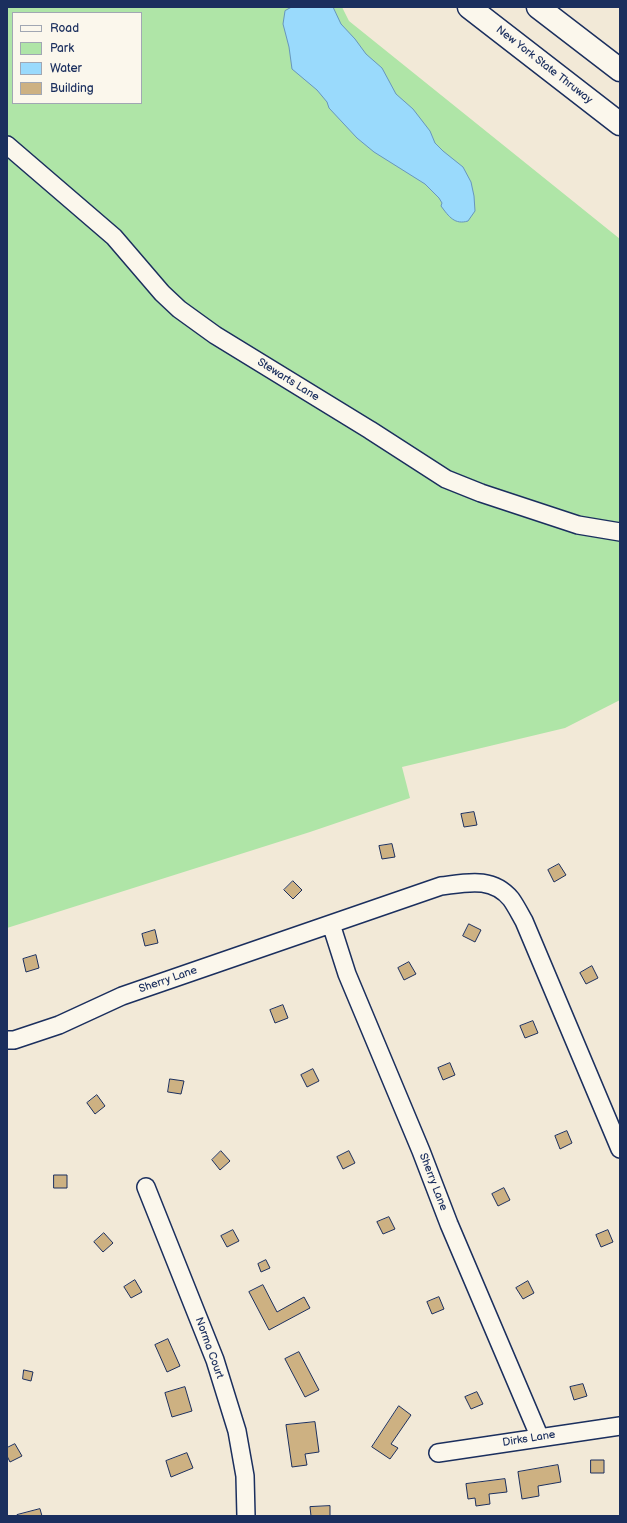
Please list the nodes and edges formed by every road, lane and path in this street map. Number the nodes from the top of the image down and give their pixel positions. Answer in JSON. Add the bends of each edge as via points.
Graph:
{"nodes":[{"id":1,"x":469,"y":7,"type":"edge"},
{"id":2,"x":538,"y":7,"type":"edge"},
{"id":3,"x":620,"y":70,"type":"edge"},
{"id":4,"x":620,"y":124,"type":"edge"},
{"id":5,"x":7,"y":145,"type":"edge"},
{"id":6,"x":620,"y":532,"type":"edge"},
{"id":7,"x":330,"y":924,"type":"junction"},
{"id":8,"x":7,"y":1040,"type":"edge"},
{"id":9,"x":620,"y":1149,"type":"edge"},
{"id":10,"x":146,"y":1187,"type":"dead end"},
{"id":11,"x":620,"y":1426,"type":"edge"},
{"id":12,"x":540,"y":1438,"type":"junction"},
{"id":13,"x":438,"y":1453,"type":"dead end"},
{"id":14,"x":246,"y":1516,"type":"edge"}],
"edges":[{"from":1,"to":4,"type":"highway","name":"New York State Thruway"},
{"from":2,"to":3,"type":"highway"},
{"from":5,"to":6,"type":"street","name":"Stewarts Lane","via":[[114,237],[179,309],[215,335],[446,479],[578,525]]},
{"from":7,"to":8,"type":"street","name":"Sherry Lane","via":[[122,996],[59,1025]]},
{"from":7,"to":9,"type":"street","name":"Sherry Lane","via":[[441,886],[476,882],[491,884],[502,892],[510,899],[524,921]]},
{"from":7,"to":12,"type":"street","name":"Sherry Lane","via":[[347,974],[449,1224]]},
{"from":10,"to":14,"type":"street","name":"Norma Court","via":[[215,1360],[237,1431],[245,1476]]},
{"from":11,"to":12,"type":"street","name":"Dirks Lane"},
{"from":12,"to":13,"type":"street","name":"Dirks Lane"}]}
